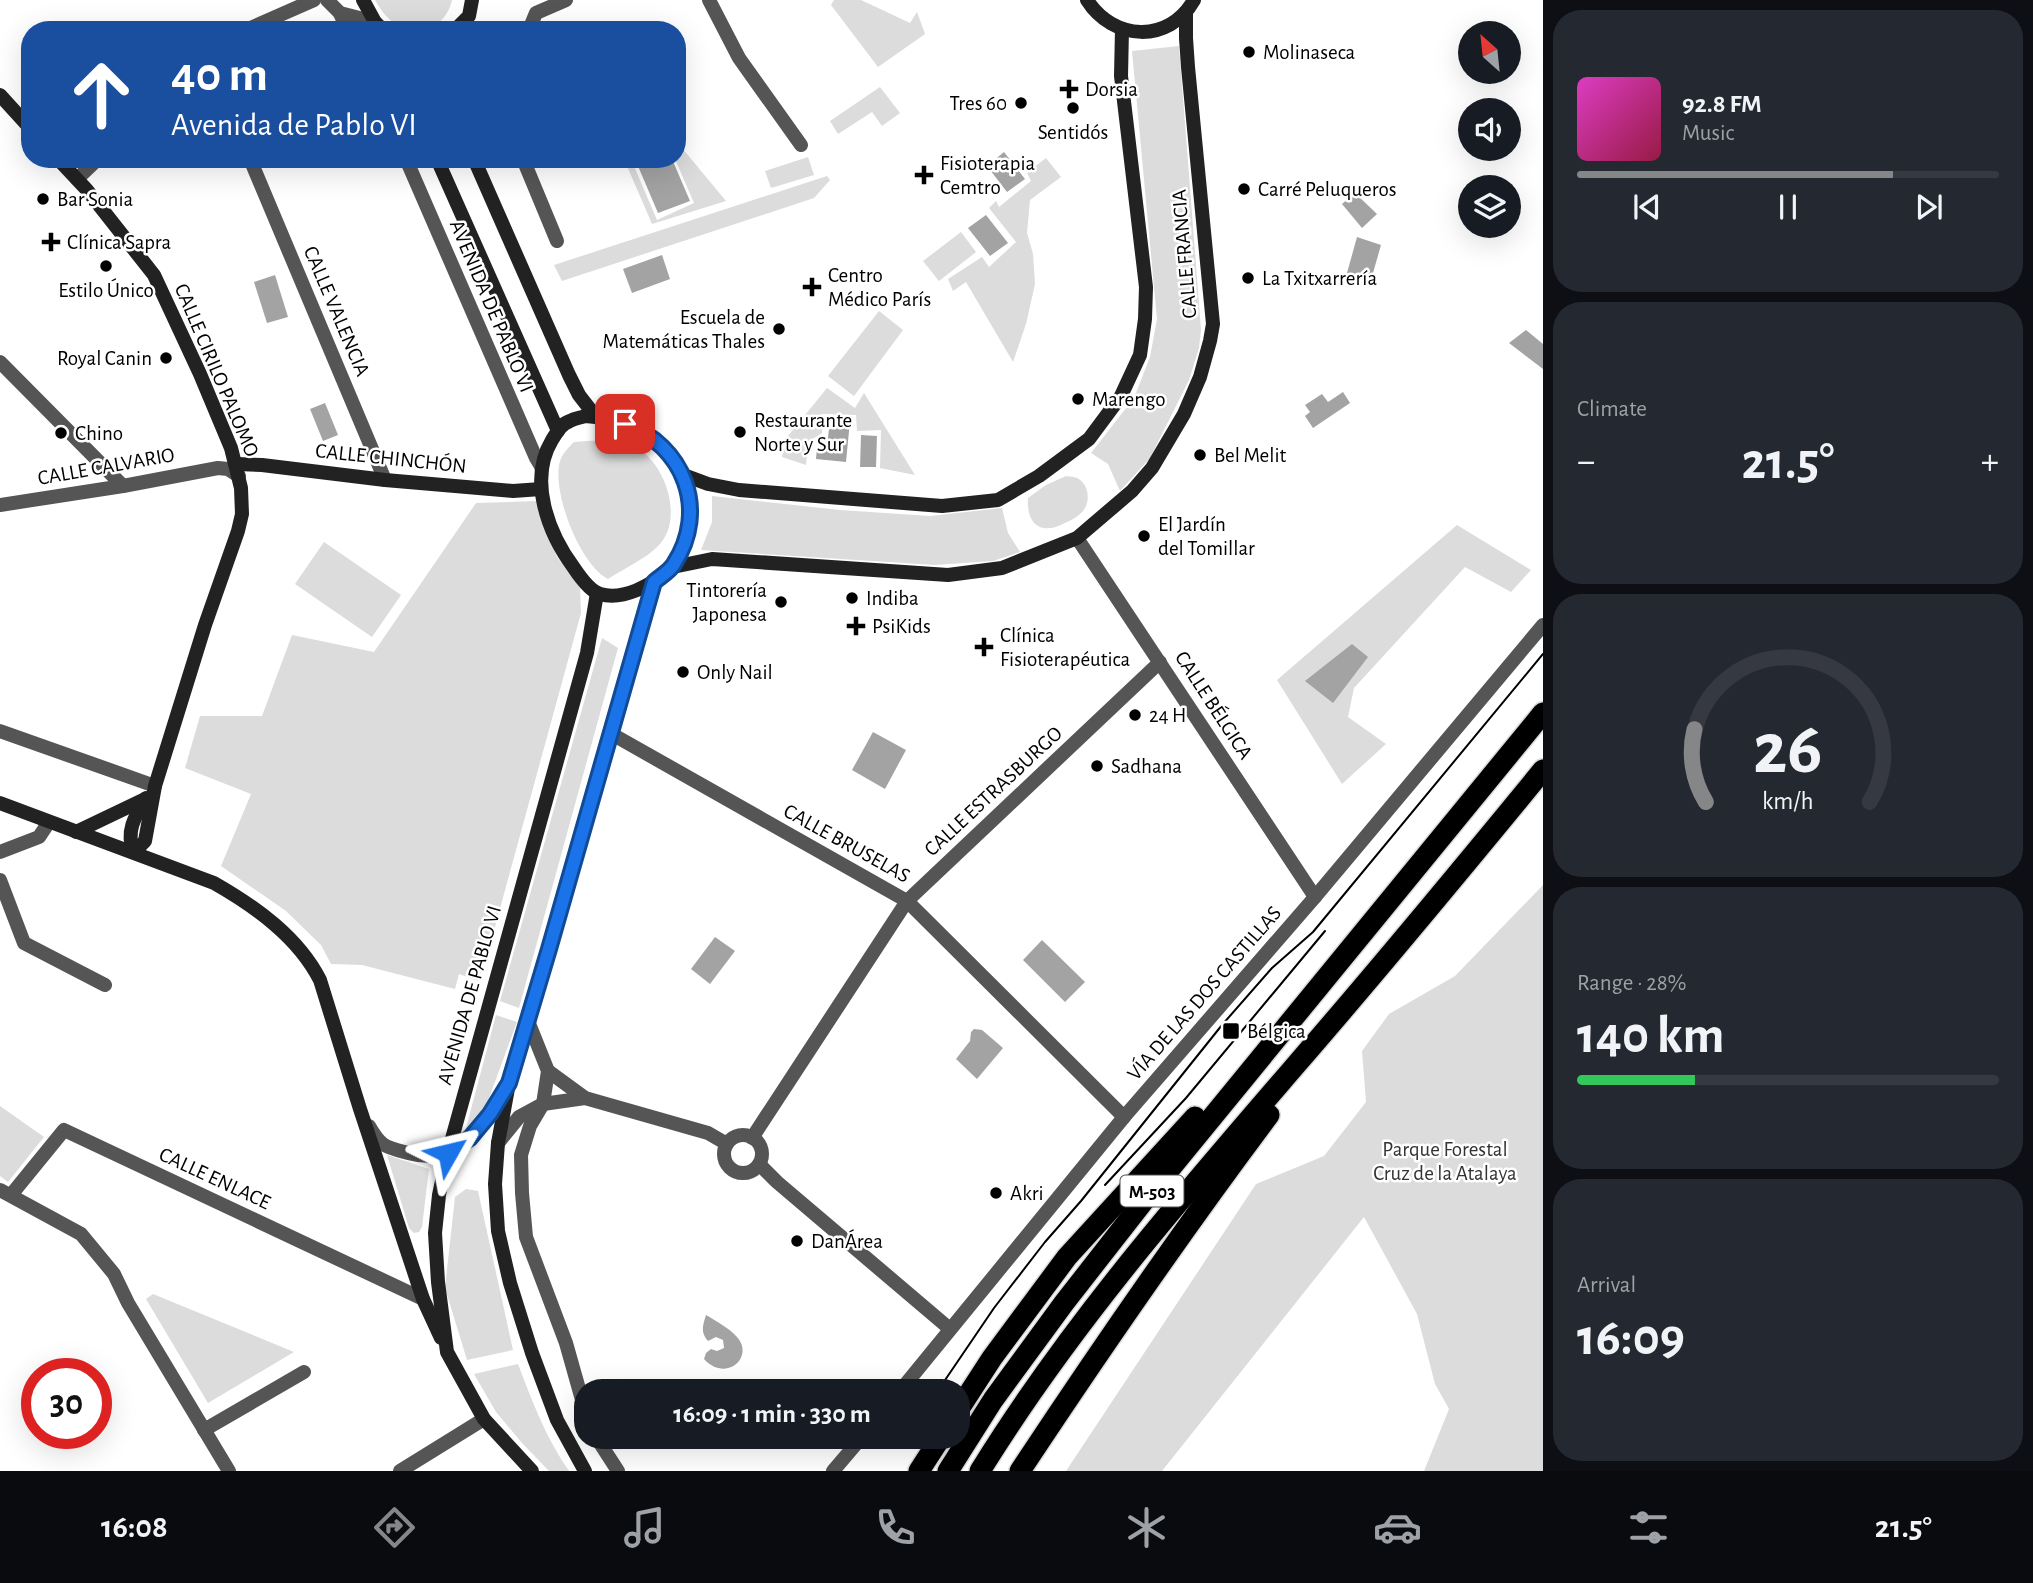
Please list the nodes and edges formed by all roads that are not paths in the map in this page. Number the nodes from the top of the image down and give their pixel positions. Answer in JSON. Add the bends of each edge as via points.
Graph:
{"nodes":[{"id":1,"x":314,"y":0,"type":"edge"},
{"id":2,"x":327,"y":0,"type":"edge"},
{"id":3,"x":363,"y":0,"type":"edge"},
{"id":4,"x":472,"y":0,"type":"edge"},
{"id":5,"x":566,"y":0,"type":"edge"},
{"id":6,"x":709,"y":0,"type":"edge"},
{"id":7,"x":1087,"y":0,"type":"edge"},
{"id":8,"x":1190,"y":6,"type":"edge"},
{"id":9,"x":340,"y":13,"type":"junction"},
{"id":10,"x":266,"y":21,"type":"edge"},
{"id":11,"x":343,"y":21,"type":"edge"},
{"id":12,"x":362,"y":21,"type":"edge"},
{"id":13,"x":375,"y":21,"type":"edge"},
{"id":14,"x":464,"y":21,"type":"edge"},
{"id":15,"x":532,"y":21,"type":"edge"},
{"id":16,"x":1122,"y":29,"type":"junction"},
{"id":17,"x":0,"y":96,"type":"edge"},
{"id":18,"x":21,"y":118,"type":"edge"},
{"id":19,"x":801,"y":145,"type":"dead end"},
{"id":20,"x":66,"y":168,"type":"edge"},
{"id":21,"x":88,"y":168,"type":"edge"},
{"id":22,"x":254,"y":168,"type":"edge"},
{"id":23,"x":410,"y":168,"type":"edge"},
{"id":24,"x":441,"y":168,"type":"edge"},
{"id":25,"x":478,"y":168,"type":"edge"},
{"id":26,"x":527,"y":168,"type":"edge"},
{"id":27,"x":76,"y":179,"type":"junction"},
{"id":28,"x":557,"y":241,"type":"dead end"},
{"id":29,"x":0,"y":362,"type":"edge"},
{"id":30,"x":596,"y":417,"type":"junction"},
{"id":31,"x":558,"y":431,"type":"junction"},
{"id":32,"x":232,"y":448,"type":"junction"},
{"id":33,"x":218,"y":468,"type":"junction"},
{"id":34,"x":542,"y":468,"type":"junction"},
{"id":35,"x":238,"y":470,"type":"junction"},
{"id":36,"x":681,"y":474,"type":"junction"},
{"id":37,"x":385,"y":480,"type":"junction"},
{"id":38,"x":122,"y":486,"type":"junction"},
{"id":39,"x":541,"y":489,"type":"junction"},
{"id":40,"x":0,"y":505,"type":"edge"},
{"id":41,"x":1077,"y":538,"type":"junction"},
{"id":42,"x":673,"y":566,"type":"junction"},
{"id":43,"x":654,"y":582,"type":"junction"},
{"id":44,"x":597,"y":593,"type":"junction"},
{"id":45,"x":1543,"y":625,"type":"edge"},
{"id":46,"x":1160,"y":662,"type":"junction"},
{"id":47,"x":1543,"y":713,"type":"edge"},
{"id":48,"x":0,"y":731,"type":"edge"},
{"id":49,"x":610,"y":733,"type":"junction"},
{"id":50,"x":1543,"y":770,"type":"edge"},
{"id":51,"x":155,"y":786,"type":"junction"},
{"id":52,"x":145,"y":799,"type":"junction"},
{"id":53,"x":0,"y":803,"type":"edge"},
{"id":54,"x":49,"y":822,"type":"junction"},
{"id":55,"x":76,"y":831,"type":"junction"},
{"id":56,"x":0,"y":852,"type":"edge"},
{"id":57,"x":134,"y":852,"type":"junction"},
{"id":58,"x":0,"y":880,"type":"edge"},
{"id":59,"x":1315,"y":897,"type":"junction"},
{"id":60,"x":907,"y":901,"type":"junction"},
{"id":61,"x":1370,"y":923,"type":"junction"},
{"id":62,"x":1379,"y":968,"type":"junction"},
{"id":63,"x":105,"y":985,"type":"dead end"},
{"id":64,"x":528,"y":1021,"type":"junction"},
{"id":65,"x":548,"y":1071,"type":"junction"},
{"id":66,"x":509,"y":1083,"type":"junction"},
{"id":67,"x":585,"y":1098,"type":"junction"},
{"id":68,"x":543,"y":1104,"type":"junction"},
{"id":69,"x":360,"y":1109,"type":"junction"},
{"id":70,"x":1124,"y":1116,"type":"junction"},
{"id":71,"x":752,"y":1138,"type":"junction"},
{"id":72,"x":498,"y":1143,"type":"junction"},
{"id":73,"x":727,"y":1144,"type":"junction"},
{"id":74,"x":448,"y":1153,"type":"junction"},
{"id":75,"x":759,"y":1164,"type":"junction"},
{"id":76,"x":6,"y":1193,"type":"edge"},
{"id":77,"x":423,"y":1299,"type":"junction"},
{"id":78,"x":950,"y":1329,"type":"junction"},
{"id":79,"x":447,"y":1352,"type":"junction"},
{"id":80,"x":304,"y":1372,"type":"dead end"},
{"id":81,"x":576,"y":1379,"type":"edge"},
{"id":82,"x":910,"y":1379,"type":"edge"},
{"id":83,"x":970,"y":1392,"type":"edge"},
{"id":84,"x":484,"y":1419,"type":"junction"},
{"id":85,"x":204,"y":1430,"type":"junction"},
{"id":86,"x":604,"y":1449,"type":"edge"},
{"id":87,"x":852,"y":1449,"type":"edge"},
{"id":88,"x":933,"y":1449,"type":"edge"},
{"id":89,"x":229,"y":1471,"type":"edge"},
{"id":90,"x":400,"y":1471,"type":"edge"},
{"id":91,"x":532,"y":1471,"type":"edge"},
{"id":92,"x":585,"y":1471,"type":"edge"},
{"id":93,"x":618,"y":1471,"type":"edge"},
{"id":94,"x":833,"y":1471,"type":"edge"},
{"id":95,"x":919,"y":1471,"type":"edge"},
{"id":96,"x":948,"y":1471,"type":"edge"},
{"id":97,"x":980,"y":1471,"type":"edge"},
{"id":98,"x":1020,"y":1471,"type":"edge"}],
"edges":[{"from":1,"to":10,"type":"street"},
{"from":2,"to":9,"type":"street"},
{"from":3,"to":13,"type":"street"},
{"from":4,"to":14,"type":"street"},
{"from":5,"to":15,"type":"street","via":[[536,13]]},
{"from":6,"to":19,"type":"street","via":[[739,58]]},
{"from":7,"to":16,"type":"street","via":[[1097,14]]},
{"from":8,"to":16,"type":"street","via":[[1173,23],[1157,30]]},
{"from":8,"to":41,"type":"street","name":"CALLE FRANCIA","via":[[1187,57],[1213,324],[1210,341],[1184,414],[1152,468]]},
{"from":9,"to":11,"type":"street"},
{"from":9,"to":12,"type":"street"},
{"from":16,"to":36,"type":"street","name":"CALLE FRANCIA","via":[[1121,76],[1146,287],[1145,318],[1140,355],[1121,396],[1089,439],[998,500],[942,506],[739,490]]},
{"from":17,"to":18,"type":"street"},
{"from":20,"to":27,"type":"street","name":"CALLE CIRILO PALOMO"},
{"from":21,"to":27,"type":"street"},
{"from":22,"to":37,"type":"street","name":"CALLE VALENCIA"},
{"from":23,"to":34,"type":"street","name":"AVENIDA DE PABLO VI"},
{"from":24,"to":31,"type":"street","name":"AVENIDA DE PABLO VI"},
{"from":25,"to":30,"type":"street","name":"AVENIDA DE PABLO VI","via":[[569,375]]},
{"from":26,"to":28,"type":"street"},
{"from":27,"to":32,"type":"street","name":"CALLE CIRILO PALOMO","via":[[154,275]]},
{"from":29,"to":38,"type":"street"},
{"from":30,"to":31,"type":"street","via":[[570,421]]},
{"from":30,"to":36,"type":"street","via":[[638,428],[654,439]]},
{"from":31,"to":34,"type":"street","name":"AVENIDA DE PABLO VI"},
{"from":32,"to":33,"type":"street"},
{"from":32,"to":35,"type":"street","name":"CALLE CIRILO PALOMO"},
{"from":33,"to":35,"type":"street"},
{"from":33,"to":38,"type":"street","name":"CALLE CALVARIO"},
{"from":34,"to":39,"type":"street","name":"AVENIDA DE PABLO VI"},
{"from":35,"to":37,"type":"street","name":"CALLE CHINCHÓN","via":[[262,465]]},
{"from":35,"to":51,"type":"street","name":"CALLE CIRILO PALOMO","via":[[242,514],[238,531]]},
{"from":36,"to":42,"type":"street","via":[[688,489],[691,518]]},
{"from":37,"to":39,"type":"street","name":"CALLE CHINCHÓN","via":[[513,491]]},
{"from":38,"to":40,"type":"street","name":"CALLE CALVARIO"},
{"from":39,"to":44,"type":"street","name":"AVENIDA DE PABLO VI","via":[[565,555]]},
{"from":41,"to":42,"type":"street","name":"CALLE FRANCIA","via":[[1002,568],[948,575],[712,559]]},
{"from":41,"to":46,"type":"street","name":"CALLE BÉLGICA"},
{"from":42,"to":43,"type":"street"},
{"from":43,"to":44,"type":"street","via":[[613,596]]},
{"from":43,"to":49,"type":"street"},
{"from":44,"to":74,"type":"street","name":"AVENIDA DE PABLO VI","via":[[587,653]]},
{"from":45,"to":59,"type":"street","name":"VÍA DE LAS DOS CASTILLAS"},
{"from":46,"to":59,"type":"street","name":"CALLE BÉLGICA"},
{"from":46,"to":60,"type":"street","name":"CALLE ESTRASBURGO"},
{"from":47,"to":61,"type":"highway","number":"M-503"},
{"from":48,"to":51,"type":"street"},
{"from":49,"to":60,"type":"street","name":"CALLE BRUSELAS"},
{"from":49,"to":64,"type":"street"},
{"from":50,"to":62,"type":"highway","number":"M-503"},
{"from":51,"to":52,"type":"street","name":"CALLE CIRILO PALOMO"},
{"from":51,"to":57,"type":"street","name":"CALLE CIRILO PALOMO","via":[[145,841]]},
{"from":52,"to":55,"type":"street","name":"CALLE CIRILO PALOMO"},
{"from":52,"to":57,"type":"street","name":"CALLE CIRILO PALOMO","via":[[130,830]]},
{"from":53,"to":54,"type":"street"},
{"from":54,"to":55,"type":"street"},
{"from":54,"to":56,"type":"street","via":[[39,837]]},
{"from":55,"to":57,"type":"street"},
{"from":57,"to":69,"type":"street","via":[[214,883],[246,901],[311,961]]},
{"from":58,"to":63,"type":"street","via":[[23,943]]},
{"from":59,"to":70,"type":"street","name":"VÍA DE LAS DOS CASTILLAS"},
{"from":60,"to":70,"type":"street","name":"CALLE BRUSELAS"},
{"from":60,"to":71,"type":"street","name":"CALLE ESTRASBURGO"},
{"from":61,"to":83,"type":"highway","number":"M-503","via":[[1067,1256]]},
{"from":61,"to":96,"type":"highway","number":"M-503","via":[[1064,1303]]},
{"from":62,"to":97,"type":"highway","number":"M-503","via":[[1166,1215],[1084,1318]]},
{"from":62,"to":98,"type":"highway","number":"M-503","via":[[1192,1218]]},
{"from":64,"to":65,"type":"street"},
{"from":64,"to":66,"type":"street"},
{"from":65,"to":67,"type":"street"},
{"from":65,"to":68,"type":"street"},
{"from":66,"to":72,"type":"street"},
{"from":66,"to":74,"type":"street","via":[[470,1138]]},
{"from":67,"to":68,"type":"street"},
{"from":67,"to":73,"type":"street","via":[[708,1133]]},
{"from":68,"to":72,"type":"street","via":[[519,1117]]},
{"from":68,"to":81,"type":"street","via":[[521,1155],[526,1237]]},
{"from":69,"to":74,"type":"street","via":[[378,1142],[416,1155]]},
{"from":69,"to":77,"type":"street"},
{"from":70,"to":78,"type":"street","name":"VÍA DE LAS DOS CASTILLAS"},
{"from":71,"to":73,"type":"street","via":[[737,1136]]},
{"from":71,"to":75,"type":"street","via":[[762,1151]]},
{"from":72,"to":92,"type":"street","via":[[498,1231],[510,1283],[557,1420]]},
{"from":73,"to":75,"type":"street","via":[[724,1156],[733,1171],[750,1172]]},
{"from":74,"to":79,"type":"street","name":"AVENIDA DE PABLO VI","via":[[435,1233]]},
{"from":75,"to":78,"type":"street"},
{"from":76,"to":77,"type":"street","name":"CALLE ENLACE","via":[[64,1130]]},
{"from":76,"to":85,"type":"street","via":[[81,1234],[114,1274]]},
{"from":77,"to":79,"type":"street"},
{"from":78,"to":82,"type":"street","name":"VÍA DE LAS DOS CASTILLAS"},
{"from":79,"to":84,"type":"street","name":"AVENIDA DE PABLO VI"},
{"from":80,"to":85,"type":"street"},
{"from":84,"to":90,"type":"street"},
{"from":84,"to":91,"type":"street","name":"AVENIDA DE PABLO VI"},
{"from":85,"to":89,"type":"street"},
{"from":86,"to":93,"type":"street"},
{"from":87,"to":94,"type":"street"},
{"from":88,"to":95,"type":"highway"}]}
